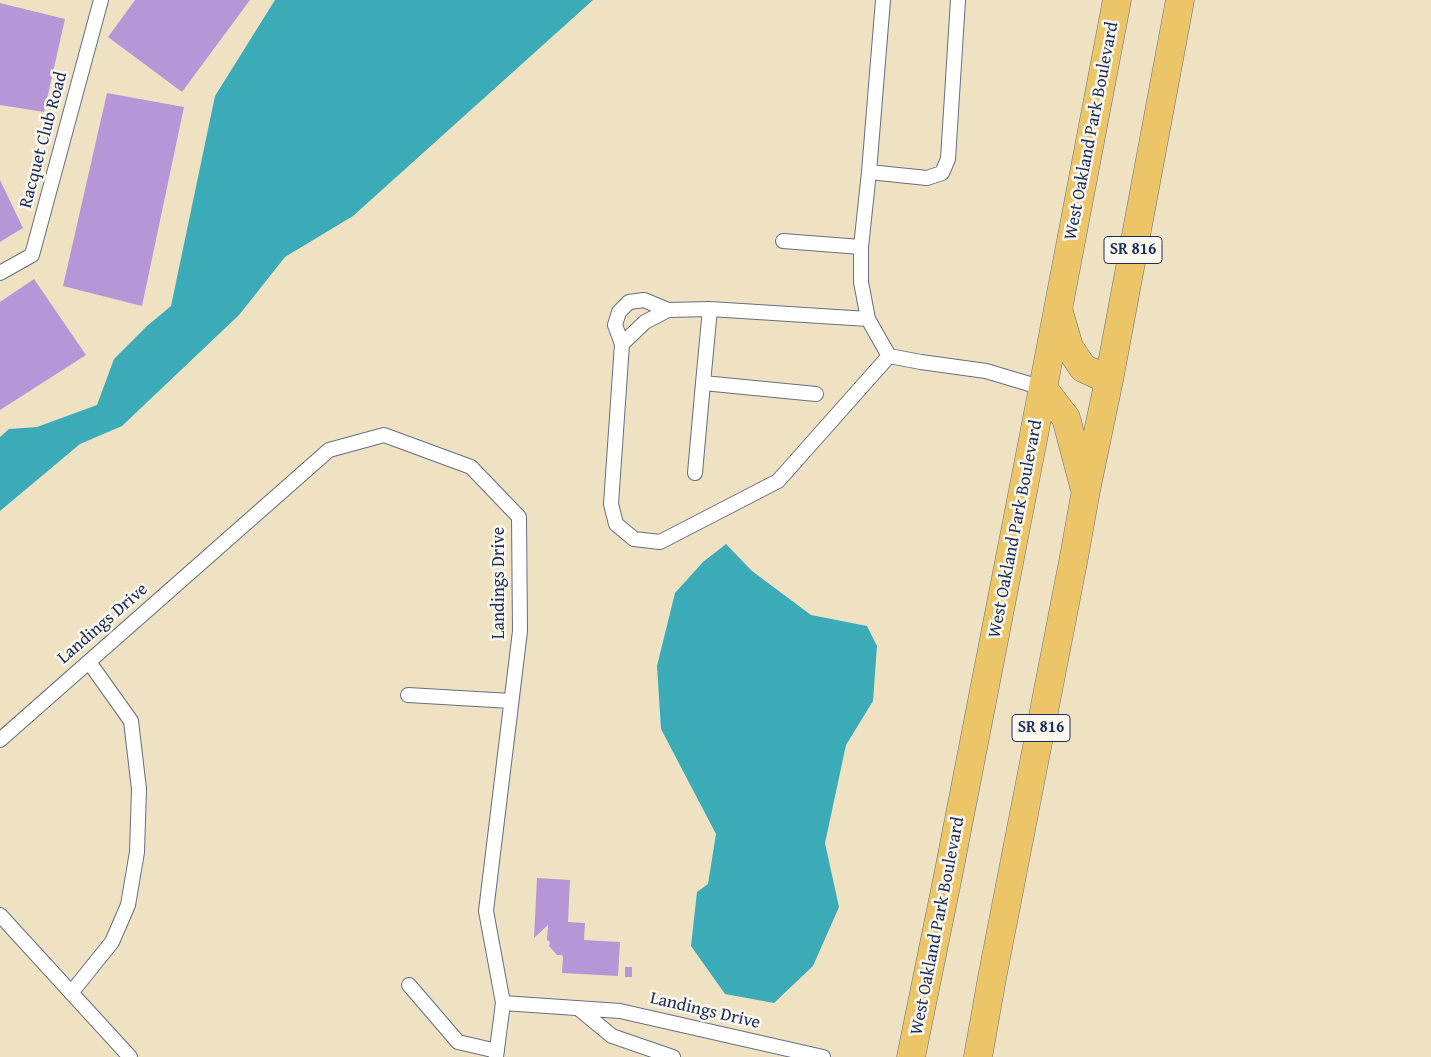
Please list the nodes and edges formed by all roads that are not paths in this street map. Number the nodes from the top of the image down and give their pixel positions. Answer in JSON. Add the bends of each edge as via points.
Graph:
{"nodes":[{"id":1,"x":101,"y":0,"type":"edge"},
{"id":2,"x":883,"y":0,"type":"edge"},
{"id":3,"x":958,"y":0,"type":"edge"},
{"id":4,"x":1117,"y":0,"type":"edge"},
{"id":5,"x":1180,"y":0,"type":"edge"},
{"id":6,"x":869,"y":172,"type":"junction"},
{"id":7,"x":783,"y":241,"type":"dead end"},
{"id":8,"x":861,"y":247,"type":"junction"},
{"id":9,"x":0,"y":273,"type":"edge"},
{"id":10,"x":1058,"y":308,"type":"junction"},
{"id":11,"x":710,"y":309,"type":"junction"},
{"id":12,"x":668,"y":310,"type":"junction"},
{"id":13,"x":868,"y":319,"type":"junction"},
{"id":14,"x":622,"y":344,"type":"junction"},
{"id":15,"x":889,"y":356,"type":"junction"},
{"id":16,"x":1108,"y":380,"type":"junction"},
{"id":17,"x":703,"y":383,"type":"junction"},
{"id":18,"x":1043,"y":388,"type":"junction"},
{"id":19,"x":816,"y":394,"type":"dead end"},
{"id":20,"x":695,"y":473,"type":"dead end"},
{"id":21,"x":1086,"y":490,"type":"junction"},
{"id":22,"x":89,"y":662,"type":"junction"},
{"id":23,"x":408,"y":695,"type":"dead end"},
{"id":24,"x":511,"y":701,"type":"junction"},
{"id":25,"x":0,"y":740,"type":"edge"},
{"id":26,"x":0,"y":915,"type":"edge"},
{"id":27,"x":409,"y":985,"type":"dead end"},
{"id":28,"x":72,"y":993,"type":"junction"},
{"id":29,"x":503,"y":1004,"type":"junction"},
{"id":30,"x":578,"y":1008,"type":"junction"},
{"id":31,"x":496,"y":1054,"type":"edge"},
{"id":32,"x":130,"y":1057,"type":"edge"},
{"id":33,"x":673,"y":1057,"type":"edge"},
{"id":34,"x":823,"y":1057,"type":"edge"},
{"id":35,"x":911,"y":1057,"type":"edge"},
{"id":36,"x":978,"y":1057,"type":"edge"}],
"edges":[{"from":1,"to":9,"type":"lane","name":"Racquet Club Road","via":[[32,255]]},
{"from":2,"to":6,"type":"lane"},
{"from":3,"to":6,"type":"lane","via":[[948,159],[942,174],[927,178]]},
{"from":4,"to":10,"type":"main road","name":"West Oakland Park Boulevard"},
{"from":5,"to":16,"type":"main road","number":"SR 816"},
{"from":6,"to":8,"type":"lane"},
{"from":7,"to":8,"type":"lane"},
{"from":8,"to":13,"type":"lane","via":[[861,282]]},
{"from":10,"to":16,"type":"main road","via":[[1070,347],[1082,368]]},
{"from":10,"to":18,"type":"main road","name":"West Oakland Park Boulevard"},
{"from":11,"to":12,"type":"lane"},
{"from":11,"to":13,"type":"lane"},
{"from":11,"to":17,"type":"lane"},
{"from":12,"to":14,"type":"lane","via":[[644,322]]},
{"from":12,"to":14,"type":"lane","via":[[644,300],[629,302],[615,325]]},
{"from":13,"to":15,"type":"lane"},
{"from":14,"to":15,"type":"lane","via":[[611,504],[616,524],[634,539],[660,542],[778,481]]},
{"from":15,"to":18,"type":"lane","via":[[986,371]]},
{"from":16,"to":21,"type":"main road","number":"SR 816"},
{"from":17,"to":19,"type":"lane"},
{"from":17,"to":20,"type":"lane"},
{"from":18,"to":21,"type":"main road","via":[[1066,418]]},
{"from":18,"to":35,"type":"main road","name":"West Oakland Park Boulevard"},
{"from":21,"to":36,"type":"main road","number":"SR 816"},
{"from":22,"to":24,"type":"lane","name":"Landings Drive","via":[[330,450],[384,435],[471,467],[518,517],[520,631]]},
{"from":22,"to":25,"type":"lane","name":"Landings Drive"},
{"from":22,"to":28,"type":"lane","via":[[130,721],[139,789],[137,852],[128,905],[112,942]]},
{"from":23,"to":24,"type":"lane"},
{"from":24,"to":29,"type":"lane","name":"Landings Drive","via":[[486,911]]},
{"from":26,"to":28,"type":"lane"},
{"from":27,"to":31,"type":"lane","via":[[458,1042]]},
{"from":28,"to":32,"type":"lane"},
{"from":29,"to":30,"type":"lane","name":"Landings Drive"},
{"from":29,"to":31,"type":"lane","name":"Landings Drive"},
{"from":30,"to":33,"type":"lane","via":[[612,1036]]},
{"from":30,"to":34,"type":"lane","name":"Landings Drive","via":[[620,1010]]}]}
